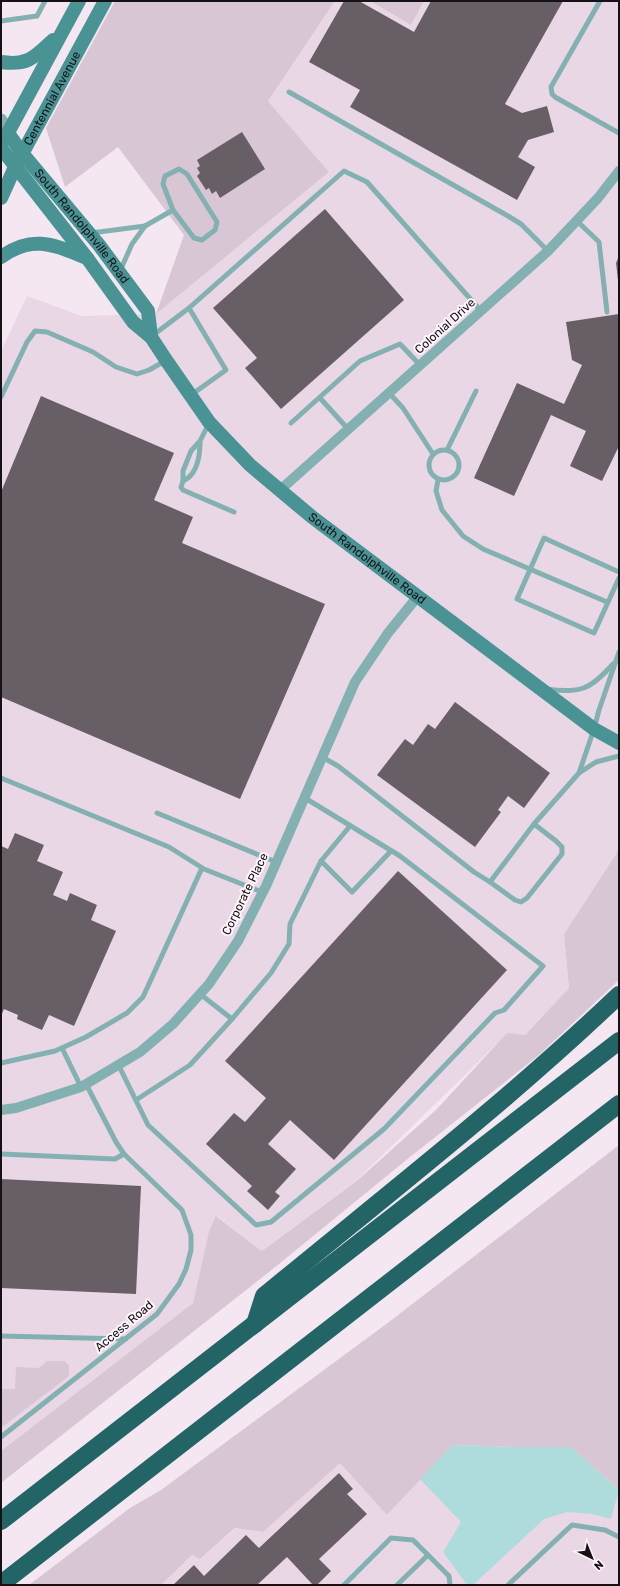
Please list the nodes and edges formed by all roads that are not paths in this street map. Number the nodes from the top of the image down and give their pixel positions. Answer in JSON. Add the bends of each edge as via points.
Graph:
{"nodes":[{"id":1,"x":45,"y":1,"type":"edge"},
{"id":2,"x":79,"y":1,"type":"edge"},
{"id":3,"x":105,"y":1,"type":"edge"},
{"id":4,"x":600,"y":1,"type":"edge"},
{"id":5,"x":1,"y":21,"type":"edge"},
{"id":6,"x":64,"y":30,"type":"junction"},
{"id":7,"x":1,"y":62,"type":"edge"},
{"id":8,"x":289,"y":92,"type":"dead end"},
{"id":9,"x":1,"y":120,"type":"edge"},
{"id":10,"x":8,"y":133,"type":"junction"},
{"id":11,"x":619,"y":133,"type":"edge"},
{"id":12,"x":1,"y":145,"type":"edge"},
{"id":13,"x":1,"y":148,"type":"edge"},
{"id":14,"x":22,"y":153,"type":"junction"},
{"id":15,"x":14,"y":167,"type":"junction"},
{"id":16,"x":619,"y":171,"type":"edge"},
{"id":17,"x":1,"y":198,"type":"edge"},
{"id":18,"x":173,"y":210,"type":"junction"},
{"id":19,"x":577,"y":221,"type":"junction"},
{"id":20,"x":145,"y":226,"type":"junction"},
{"id":21,"x":89,"y":233,"type":"junction"},
{"id":22,"x":548,"y":251,"type":"junction"},
{"id":23,"x":1,"y":257,"type":"edge"},
{"id":24,"x":87,"y":258,"type":"junction"},
{"id":25,"x":119,"y":272,"type":"junction"},
{"id":26,"x":189,"y":308,"type":"junction"},
{"id":27,"x":481,"y":311,"type":"junction"},
{"id":28,"x":606,"y":312,"type":"dead end"},
{"id":29,"x":151,"y":337,"type":"junction"},
{"id":30,"x":166,"y":360,"type":"junction"},
{"id":31,"x":420,"y":365,"type":"junction"},
{"id":32,"x":476,"y":391,"type":"dead end"},
{"id":33,"x":389,"y":393,"type":"junction"},
{"id":34,"x":190,"y":395,"type":"junction"},
{"id":35,"x":1,"y":397,"type":"edge"},
{"id":36,"x":320,"y":398,"type":"junction"},
{"id":37,"x":209,"y":422,"type":"junction"},
{"id":38,"x":291,"y":423,"type":"dead end"},
{"id":39,"x":348,"y":429,"type":"junction"},
{"id":40,"x":200,"y":441,"type":"junction"},
{"id":41,"x":447,"y":450,"type":"junction"},
{"id":42,"x":433,"y":454,"type":"junction"},
{"id":43,"x":438,"y":480,"type":"junction"},
{"id":44,"x":183,"y":481,"type":"junction"},
{"id":45,"x":279,"y":491,"type":"junction"},
{"id":46,"x":234,"y":512,"type":"dead end"},
{"id":47,"x":530,"y":569,"type":"junction"},
{"id":48,"x":619,"y":572,"type":"edge"},
{"id":49,"x":619,"y":578,"type":"edge"},
{"id":50,"x":418,"y":596,"type":"junction"},
{"id":51,"x":607,"y":602,"type":"junction"},
{"id":52,"x":619,"y":652,"type":"edge"},
{"id":53,"x":617,"y":663,"type":"edge"},
{"id":54,"x":539,"y":687,"type":"junction"},
{"id":55,"x":594,"y":729,"type":"junction"},
{"id":56,"x":619,"y":743,"type":"edge"},
{"id":57,"x":619,"y":756,"type":"edge"},
{"id":58,"x":321,"y":757,"type":"junction"},
{"id":59,"x":579,"y":773,"type":"junction"},
{"id":60,"x":1,"y":778,"type":"edge"},
{"id":61,"x":305,"y":798,"type":"junction"},
{"id":62,"x":157,"y":813,"type":"dead end"},
{"id":63,"x":534,"y":824,"type":"junction"},
{"id":64,"x":350,"y":826,"type":"junction"},
{"id":65,"x":391,"y":851,"type":"junction"},
{"id":66,"x":321,"y":861,"type":"junction"},
{"id":67,"x":276,"y":862,"type":"junction"},
{"id":68,"x":202,"y":868,"type":"junction"},
{"id":69,"x":490,"y":882,"type":"junction"},
{"id":70,"x":262,"y":892,"type":"junction"},
{"id":71,"x":200,"y":994,"type":"junction"},
{"id":72,"x":619,"y":995,"type":"edge"},
{"id":73,"x":232,"y":1019,"type":"junction"},
{"id":74,"x":619,"y":1041,"type":"edge"},
{"id":75,"x":62,"y":1048,"type":"junction"},
{"id":76,"x":1,"y":1063,"type":"edge"},
{"id":77,"x":118,"y":1064,"type":"junction"},
{"id":78,"x":84,"y":1085,"type":"junction"},
{"id":79,"x":136,"y":1100,"type":"junction"},
{"id":80,"x":619,"y":1104,"type":"edge"},
{"id":81,"x":1,"y":1110,"type":"edge"},
{"id":82,"x":612,"y":1115,"type":"edge"},
{"id":83,"x":1,"y":1154,"type":"edge"},
{"id":84,"x":124,"y":1154,"type":"junction"},
{"id":85,"x":255,"y":1324,"type":"junction"},
{"id":86,"x":1,"y":1336,"type":"edge"},
{"id":87,"x":126,"y":1339,"type":"junction"},
{"id":88,"x":1,"y":1437,"type":"edge"},
{"id":89,"x":1,"y":1521,"type":"edge"},
{"id":90,"x":619,"y":1537,"type":"edge"},
{"id":91,"x":428,"y":1555,"type":"junction"},
{"id":92,"x":1,"y":1584,"type":"edge"},
{"id":93,"x":344,"y":1585,"type":"edge"},
{"id":94,"x":397,"y":1585,"type":"edge"},
{"id":95,"x":450,"y":1585,"type":"edge"},
{"id":96,"x":508,"y":1585,"type":"edge"}],
"edges":[{"from":1,"to":5,"type":"lane","via":[[37,16]]},
{"from":2,"to":6,"type":"main road","name":"Centennial Avenue"},
{"from":3,"to":14,"type":"main road","name":"Centennial Avenue"},
{"from":4,"to":11,"type":"lane","via":[[551,91],[555,97]]},
{"from":6,"to":7,"type":"main road","via":[[34,59],[13,64]]},
{"from":6,"to":10,"type":"main road","name":"Centennial Avenue"},
{"from":8,"to":22,"type":"lane","via":[[508,216],[521,224]]},
{"from":9,"to":10,"type":"street","name":"South Randolphville Road"},
{"from":10,"to":12,"type":"main road","name":"Centennial Avenue"},
{"from":10,"to":14,"type":"main road","name":"South Randolphville Road"},
{"from":13,"to":15,"type":"main road","name":"South Randolphville Road"},
{"from":14,"to":15,"type":"main road","name":"Centennial Avenue"},
{"from":14,"to":21,"type":"main road","name":"South Randolphville Road"},
{"from":15,"to":17,"type":"main road","name":"Centennial Avenue"},
{"from":15,"to":24,"type":"main road","name":"South Randolphville Road"},
{"from":16,"to":19,"type":"street","name":"Colonial Drive"},
{"from":18,"to":18,"type":"lane","via":[[194,238],[202,240],[214,230],[217,222],[187,174],[179,169],[165,176],[163,184]]},
{"from":18,"to":20,"type":"lane"},
{"from":19,"to":22,"type":"street","name":"Colonial Drive"},
{"from":19,"to":28,"type":"lane","via":[[599,242]]},
{"from":20,"to":21,"type":"lane"},
{"from":20,"to":25,"type":"lane","via":[[132,244]]},
{"from":21,"to":25,"type":"main road","name":"South Randolphville Road"},
{"from":22,"to":27,"type":"street","name":"Colonial Drive"},
{"from":23,"to":24,"type":"main road","via":[[30,243],[52,244]]},
{"from":24,"to":29,"type":"main road","name":"South Randolphville Road","via":[[133,322]]},
{"from":25,"to":29,"type":"main road","name":"South Randolphville Road","via":[[148,311]]},
{"from":26,"to":27,"type":"lane","via":[[344,171],[368,182]]},
{"from":26,"to":29,"type":"lane"},
{"from":26,"to":34,"type":"lane","via":[[226,370]]},
{"from":27,"to":31,"type":"street","name":"Colonial Drive"},
{"from":29,"to":30,"type":"main road","name":"South Randolphville Road"},
{"from":30,"to":34,"type":"main road","name":"South Randolphville Road"},
{"from":30,"to":35,"type":"lane","via":[[137,374],[116,367],[93,352],[47,332],[35,331],[27,342]]},
{"from":31,"to":33,"type":"street","name":"Colonial Drive"},
{"from":31,"to":36,"type":"lane","via":[[400,344],[360,361]]},
{"from":32,"to":41,"type":"lane"},
{"from":33,"to":39,"type":"street","name":"Colonial Drive"},
{"from":33,"to":42,"type":"lane","via":[[403,408]]},
{"from":34,"to":37,"type":"main road","name":"South Randolphville Road"},
{"from":36,"to":38,"type":"lane"},
{"from":36,"to":39,"type":"lane"},
{"from":37,"to":40,"type":"lane"},
{"from":37,"to":45,"type":"main road","name":"South Randolphville Road","via":[[244,460]]},
{"from":39,"to":45,"type":"street","name":"Colonial Drive"},
{"from":40,"to":44,"type":"lane","via":[[191,451],[183,471]]},
{"from":40,"to":44,"type":"lane","via":[[200,453],[196,464],[191,475]]},
{"from":41,"to":42,"type":"lane"},
{"from":41,"to":43,"type":"lane","via":[[456,455],[459,470],[453,478]]},
{"from":42,"to":43,"type":"lane","via":[[428,469]]},
{"from":43,"to":47,"type":"lane","via":[[436,491],[442,510],[463,536],[482,549]]},
{"from":44,"to":46,"type":"lane","via":[[183,490]]},
{"from":45,"to":50,"type":"main road","name":"South Randolphville Road"},
{"from":47,"to":48,"type":"lane","via":[[544,538]]},
{"from":47,"to":51,"type":"lane"},
{"from":47,"to":51,"type":"lane","via":[[517,598],[594,633]]},
{"from":49,"to":51,"type":"lane"},
{"from":50,"to":54,"type":"main road","name":"South Randolphville Road"},
{"from":50,"to":58,"type":"street","name":"Corporate Place","via":[[388,633],[355,682]]},
{"from":52,"to":53,"type":"lane"},
{"from":53,"to":54,"type":"lane","via":[[601,678],[574,691]]},
{"from":53,"to":55,"type":"lane","via":[[598,710]]},
{"from":54,"to":55,"type":"main road","name":"South Randolphville Road"},
{"from":55,"to":56,"type":"main road","name":"South Randolphville Road"},
{"from":55,"to":59,"type":"lane"},
{"from":57,"to":59,"type":"lane","via":[[596,762]]},
{"from":58,"to":61,"type":"street","name":"Corporate Place"},
{"from":58,"to":69,"type":"lane","via":[[338,766]]},
{"from":59,"to":63,"type":"lane"},
{"from":60,"to":68,"type":"lane","via":[[169,847]]},
{"from":61,"to":64,"type":"lane"},
{"from":61,"to":67,"type":"street","name":"Corporate Place"},
{"from":62,"to":67,"type":"lane"},
{"from":63,"to":69,"type":"lane"},
{"from":63,"to":69,"type":"lane","via":[[562,847],[562,854],[521,902]]},
{"from":64,"to":65,"type":"lane"},
{"from":64,"to":66,"type":"lane"},
{"from":65,"to":66,"type":"lane","via":[[352,892]]},
{"from":65,"to":79,"type":"lane","via":[[542,966],[504,1010],[495,1013],[384,1128],[271,1222],[256,1225],[148,1125]]},
{"from":66,"to":73,"type":"lane","via":[[290,924],[289,944],[271,973]]},
{"from":67,"to":70,"type":"street","name":"Corporate Place"},
{"from":68,"to":70,"type":"lane"},
{"from":68,"to":75,"type":"lane","via":[[143,997],[127,1013]]},
{"from":70,"to":71,"type":"street","name":"Corporate Place","via":[[238,941]]},
{"from":71,"to":73,"type":"lane"},
{"from":71,"to":77,"type":"street","name":"Corporate Place","via":[[174,1024],[140,1052]]},
{"from":72,"to":85,"type":"highway","via":[[572,1041],[264,1296]]},
{"from":73,"to":79,"type":"lane","via":[[190,1065]]},
{"from":74,"to":85,"type":"highway"},
{"from":75,"to":76,"type":"lane"},
{"from":75,"to":78,"type":"lane","name":"Access Road"},
{"from":77,"to":78,"type":"street","name":"Corporate Place"},
{"from":77,"to":79,"type":"lane"},
{"from":78,"to":81,"type":"street","name":"Corporate Place","via":[[16,1108]]},
{"from":78,"to":84,"type":"lane","name":"Access Road"},
{"from":80,"to":82,"type":"highway"},
{"from":82,"to":92,"type":"highway"},
{"from":83,"to":84,"type":"lane","via":[[115,1159]]},
{"from":84,"to":87,"type":"lane","name":"Access Road","via":[[182,1210],[191,1235],[191,1250],[179,1284],[164,1305]]},
{"from":85,"to":89,"type":"highway"},
{"from":86,"to":87,"type":"lane"},
{"from":87,"to":88,"type":"lane","name":"Access Road"},
{"from":90,"to":96,"type":"lane","via":[[606,1530],[572,1525]]},
{"from":91,"to":93,"type":"lane","via":[[413,1540],[391,1538]]},
{"from":91,"to":94,"type":"lane"},
{"from":91,"to":95,"type":"lane","via":[[449,1576]]}]}
